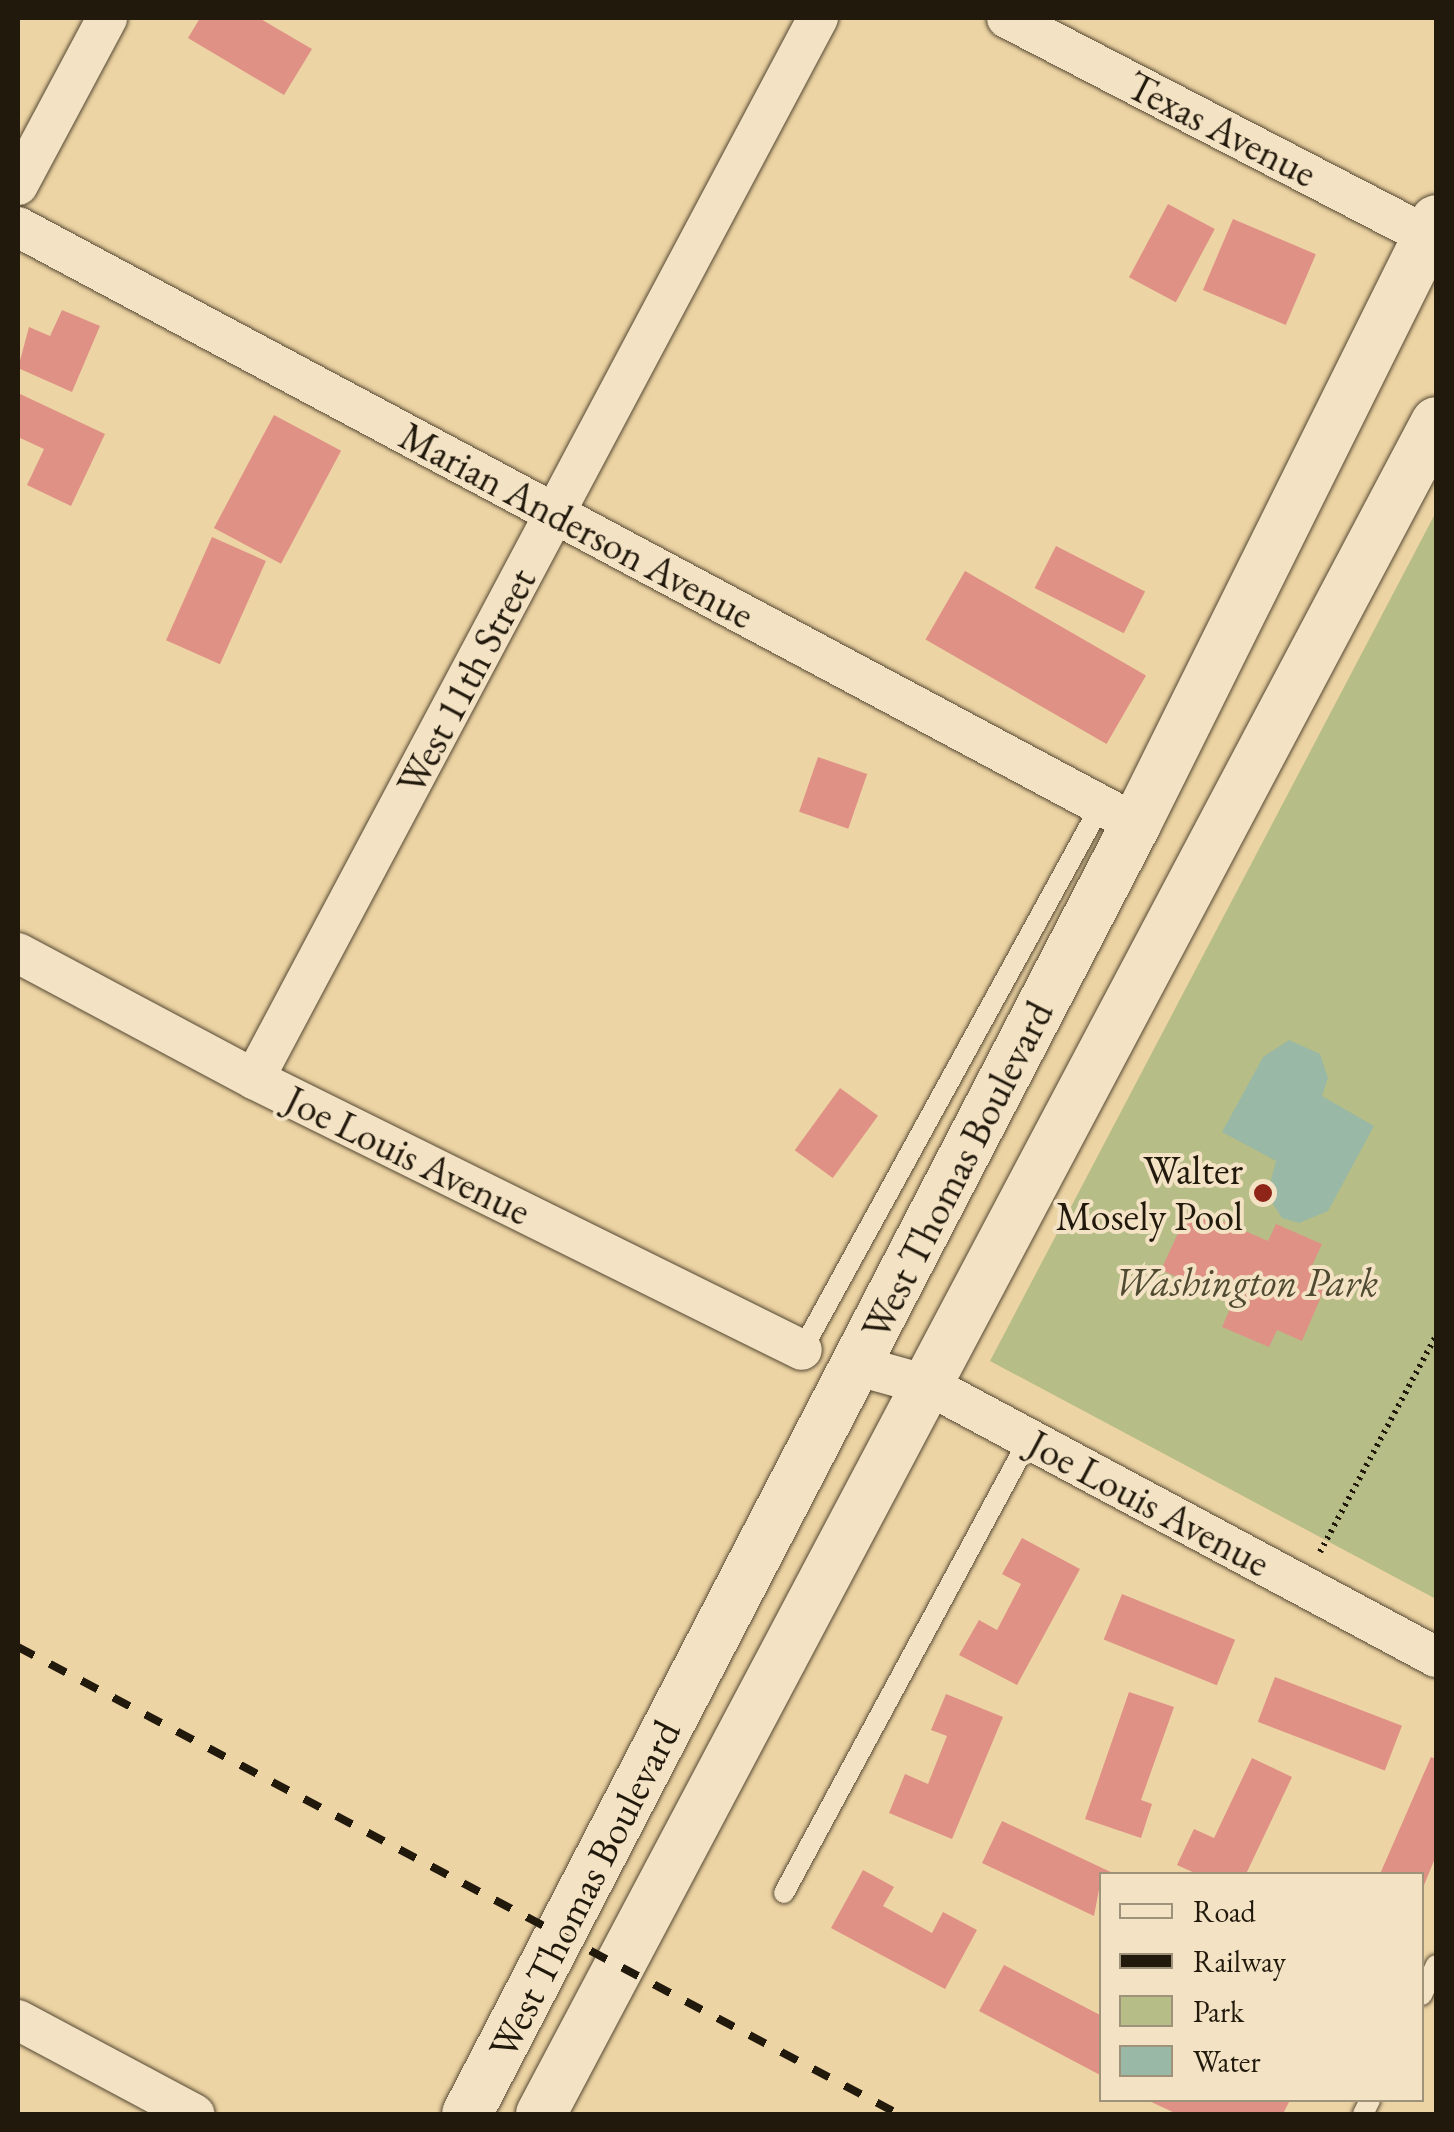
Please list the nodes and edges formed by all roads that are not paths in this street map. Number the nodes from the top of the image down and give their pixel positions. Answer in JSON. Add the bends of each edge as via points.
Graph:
{"nodes":[{"id":1,"x":106,"y":18,"type":"edge"},
{"id":2,"x":818,"y":18,"type":"edge"},
{"id":3,"x":1007,"y":18,"type":"edge"},
{"id":4,"x":18,"y":185,"type":"edge"},
{"id":5,"x":18,"y":227,"type":"edge"},
{"id":6,"x":1434,"y":232,"type":"edge"},
{"id":7,"x":1436,"y":422,"type":"edge"},
{"id":8,"x":555,"y":512,"type":"junction"},
{"id":9,"x":1119,"y":814,"type":"junction"},
{"id":10,"x":18,"y":953,"type":"edge"},
{"id":11,"x":254,"y":1080,"type":"junction"},
{"id":12,"x":802,"y":1350,"type":"joint"},
{"id":13,"x":856,"y":1365,"type":"junction"},
{"id":14,"x":930,"y":1386,"type":"junction"},
{"id":15,"x":1029,"y":1439,"type":"junction"},
{"id":16,"x":1436,"y":1658,"type":"edge"},
{"id":17,"x":784,"y":1893,"type":"dead end"},
{"id":18,"x":1436,"y":1965,"type":"edge"},
{"id":19,"x":1424,"y":1991,"type":"edge"},
{"id":20,"x":18,"y":2020,"type":"edge"},
{"id":21,"x":194,"y":2114,"type":"edge"},
{"id":22,"x":467,"y":2114,"type":"edge"},
{"id":23,"x":541,"y":2114,"type":"edge"}],
"edges":[{"from":1,"to":4,"type":"street"},
{"from":2,"to":8,"type":"street","name":"West 11th Street"},
{"from":3,"to":6,"type":"street","name":"Texas Avenue"},
{"from":5,"to":8,"type":"street","name":"Marian Anderson Avenue"},
{"from":6,"to":9,"type":"street","name":"West Thomas Boulevard"},
{"from":7,"to":14,"type":"street","name":"West Thomas Boulevard"},
{"from":8,"to":9,"type":"street","name":"Marian Anderson Avenue"},
{"from":8,"to":11,"type":"street","name":"West 11th Street"},
{"from":9,"to":12,"type":"lane"},
{"from":9,"to":13,"type":"street","name":"West Thomas Boulevard"},
{"from":10,"to":11,"type":"street","name":"Joe Louis Avenue"},
{"from":11,"to":12,"type":"street","name":"Joe Louis Avenue"},
{"from":13,"to":14,"type":"street","name":"Joe Louis Avenue"},
{"from":13,"to":22,"type":"street","name":"West Thomas Boulevard"},
{"from":14,"to":15,"type":"street","name":"Joe Louis Avenue"},
{"from":14,"to":23,"type":"street","name":"West Thomas Boulevard"},
{"from":15,"to":16,"type":"street","name":"Joe Louis Avenue"},
{"from":15,"to":17,"type":"lane"},
{"from":18,"to":19,"type":"lane"},
{"from":20,"to":21,"type":"street"}]}
